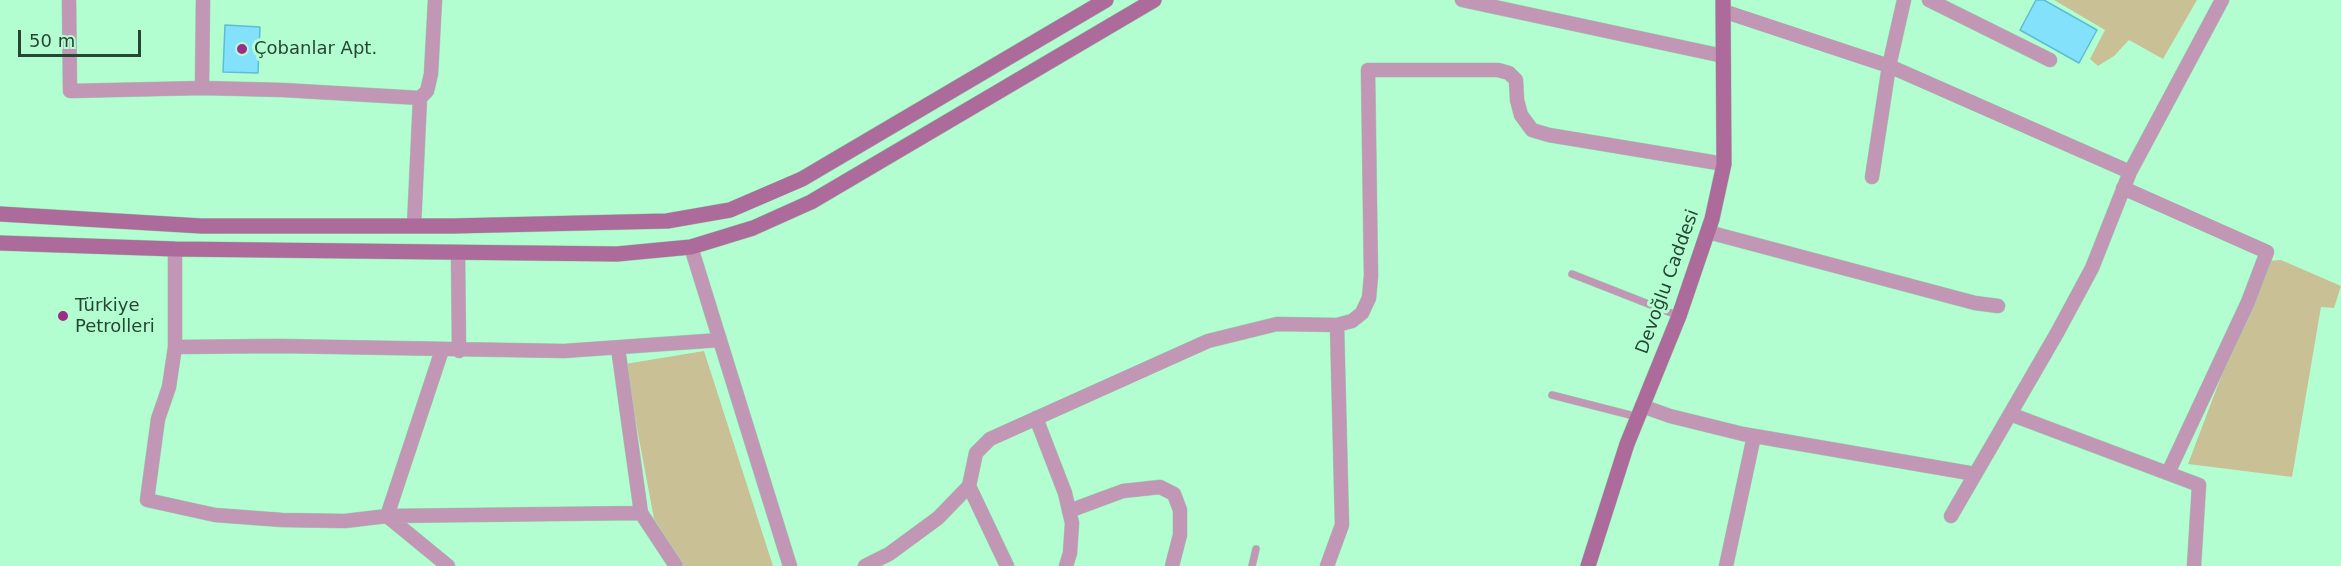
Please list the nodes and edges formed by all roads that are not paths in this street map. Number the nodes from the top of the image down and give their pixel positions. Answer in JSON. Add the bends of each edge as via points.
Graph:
{"nodes":[{"id":1,"x":69,"y":0,"type":"edge"},
{"id":2,"x":203,"y":0,"type":"edge"},
{"id":3,"x":435,"y":0,"type":"edge"},
{"id":4,"x":1106,"y":0,"type":"edge"},
{"id":5,"x":1154,"y":0,"type":"edge"},
{"id":6,"x":1462,"y":0,"type":"edge"},
{"id":7,"x":1904,"y":0,"type":"edge"},
{"id":8,"x":1929,"y":0,"type":"edge"},
{"id":9,"x":2222,"y":0,"type":"edge"},
{"id":10,"x":1723,"y":5,"type":"edge"},
{"id":11,"x":1723,"y":56,"type":"junction"},
{"id":12,"x":2050,"y":60,"type":"dead end"},
{"id":13,"x":1889,"y":66,"type":"junction"},
{"id":14,"x":202,"y":88,"type":"junction"},
{"id":15,"x":420,"y":98,"type":"junction"},
{"id":16,"x":1724,"y":164,"type":"junction"},
{"id":17,"x":2130,"y":172,"type":"junction"},
{"id":18,"x":1872,"y":177,"type":"dead end"},
{"id":19,"x":2122,"y":188,"type":"junction"},
{"id":20,"x":0,"y":214,"type":"edge"},
{"id":21,"x":414,"y":226,"type":"junction"},
{"id":22,"x":1708,"y":232,"type":"junction"},
{"id":23,"x":0,"y":243,"type":"edge"},
{"id":24,"x":691,"y":247,"type":"junction"},
{"id":25,"x":175,"y":249,"type":"junction"},
{"id":26,"x":459,"y":252,"type":"junction"},
{"id":27,"x":1572,"y":274,"type":"dead end"},
{"id":28,"x":1998,"y":306,"type":"dead end"},
{"id":29,"x":1678,"y":316,"type":"junction"},
{"id":30,"x":1337,"y":325,"type":"junction"},
{"id":31,"x":720,"y":340,"type":"junction"},
{"id":32,"x":175,"y":347,"type":"junction"},
{"id":33,"x":618,"y":348,"type":"junction"},
{"id":34,"x":442,"y":350,"type":"junction"},
{"id":35,"x":459,"y":351,"type":"junction"},
{"id":36,"x":1552,"y":395,"type":"dead end"},
{"id":37,"x":1640,"y":412,"type":"junction"},
{"id":38,"x":2010,"y":414,"type":"junction"},
{"id":39,"x":1036,"y":418,"type":"junction"},
{"id":40,"x":1754,"y":436,"type":"junction"},
{"id":41,"x":2168,"y":473,"type":"junction"},
{"id":42,"x":1976,"y":474,"type":"junction"},
{"id":43,"x":969,"y":486,"type":"junction"},
{"id":44,"x":1069,"y":511,"type":"junction"},
{"id":45,"x":641,"y":513,"type":"junction"},
{"id":46,"x":387,"y":516,"type":"junction"},
{"id":47,"x":1951,"y":516,"type":"dead end"},
{"id":48,"x":1256,"y":549,"type":"dead end"},
{"id":49,"x":446,"y":565,"type":"edge"},
{"id":50,"x":676,"y":566,"type":"edge"},
{"id":51,"x":790,"y":566,"type":"edge"},
{"id":52,"x":865,"y":566,"type":"edge"},
{"id":53,"x":1007,"y":566,"type":"edge"},
{"id":54,"x":1066,"y":566,"type":"edge"},
{"id":55,"x":1172,"y":566,"type":"edge"},
{"id":56,"x":1252,"y":566,"type":"edge"},
{"id":57,"x":1327,"y":566,"type":"edge"},
{"id":58,"x":1588,"y":566,"type":"edge"},
{"id":59,"x":1726,"y":566,"type":"edge"},
{"id":60,"x":2194,"y":566,"type":"edge"}],
"edges":[{"from":1,"to":14,"type":"street","via":[[70,91]]},
{"from":2,"to":14,"type":"street"},
{"from":3,"to":15,"type":"street","via":[[431,74],[427,91]]},
{"from":4,"to":21,"type":"street","via":[[802,179],[729,210],[667,221]]},
{"from":5,"to":24,"type":"street","via":[[811,202],[753,228]]},
{"from":6,"to":11,"type":"street"},
{"from":7,"to":13,"type":"street"},
{"from":8,"to":12,"type":"street"},
{"from":9,"to":17,"type":"street"},
{"from":10,"to":11,"type":"street","name":"Devoğlu Caddesi"},
{"from":10,"to":13,"type":"street"},
{"from":11,"to":16,"type":"street","name":"Devoğlu Caddesi"},
{"from":13,"to":17,"type":"street"},
{"from":13,"to":18,"type":"street"},
{"from":14,"to":15,"type":"street"},
{"from":15,"to":21,"type":"street"},
{"from":16,"to":22,"type":"street","name":"Devoğlu Caddesi"},
{"from":16,"to":30,"type":"street","via":[[1532,130],[1521,115],[1516,80],[1498,69],[1368,70],[1369,298],[1362,313]]},
{"from":17,"to":19,"type":"street"},
{"from":19,"to":38,"type":"street","via":[[2092,268]]},
{"from":19,"to":41,"type":"street","via":[[2268,252]]},
{"from":20,"to":21,"type":"street","via":[[201,226]]},
{"from":22,"to":28,"type":"street"},
{"from":22,"to":29,"type":"street","name":"Devoğlu Caddesi"},
{"from":23,"to":25,"type":"street"},
{"from":24,"to":26,"type":"street","via":[[617,254]]},
{"from":24,"to":31,"type":"street"},
{"from":25,"to":26,"type":"street"},
{"from":25,"to":32,"type":"street"},
{"from":26,"to":35,"type":"street"},
{"from":27,"to":29,"type":"lane"},
{"from":29,"to":37,"type":"street","name":"Devoğlu Caddesi"},
{"from":30,"to":39,"type":"street","via":[[1277,324],[1208,341]]},
{"from":30,"to":57,"type":"street","via":[[1342,525]]},
{"from":31,"to":33,"type":"street"},
{"from":31,"to":51,"type":"street"},
{"from":32,"to":34,"type":"street"},
{"from":32,"to":46,"type":"street","via":[[169,387],[158,419],[147,500],[215,515],[282,520],[345,521]]},
{"from":33,"to":35,"type":"street"},
{"from":33,"to":45,"type":"street"},
{"from":34,"to":35,"type":"street"},
{"from":34,"to":46,"type":"street"},
{"from":36,"to":37,"type":"lane"},
{"from":37,"to":40,"type":"street"},
{"from":37,"to":58,"type":"street","name":"Devoğlu Caddesi"},
{"from":38,"to":41,"type":"street"},
{"from":38,"to":42,"type":"street"},
{"from":39,"to":43,"type":"street","via":[[990,439],[976,453]]},
{"from":39,"to":44,"type":"street"},
{"from":40,"to":42,"type":"street"},
{"from":40,"to":59,"type":"street"},
{"from":41,"to":60,"type":"street","via":[[2199,485]]},
{"from":42,"to":47,"type":"street"},
{"from":43,"to":52,"type":"street","via":[[938,518],[889,554]]},
{"from":43,"to":53,"type":"street"},
{"from":44,"to":54,"type":"street","via":[[1072,524]]},
{"from":44,"to":55,"type":"street","via":[[1123,491],[1160,487],[1167,490],[1174,494],[1180,510],[1180,535]]},
{"from":45,"to":46,"type":"street"},
{"from":45,"to":50,"type":"street"},
{"from":46,"to":49,"type":"street"},
{"from":48,"to":56,"type":"lane"}]}
